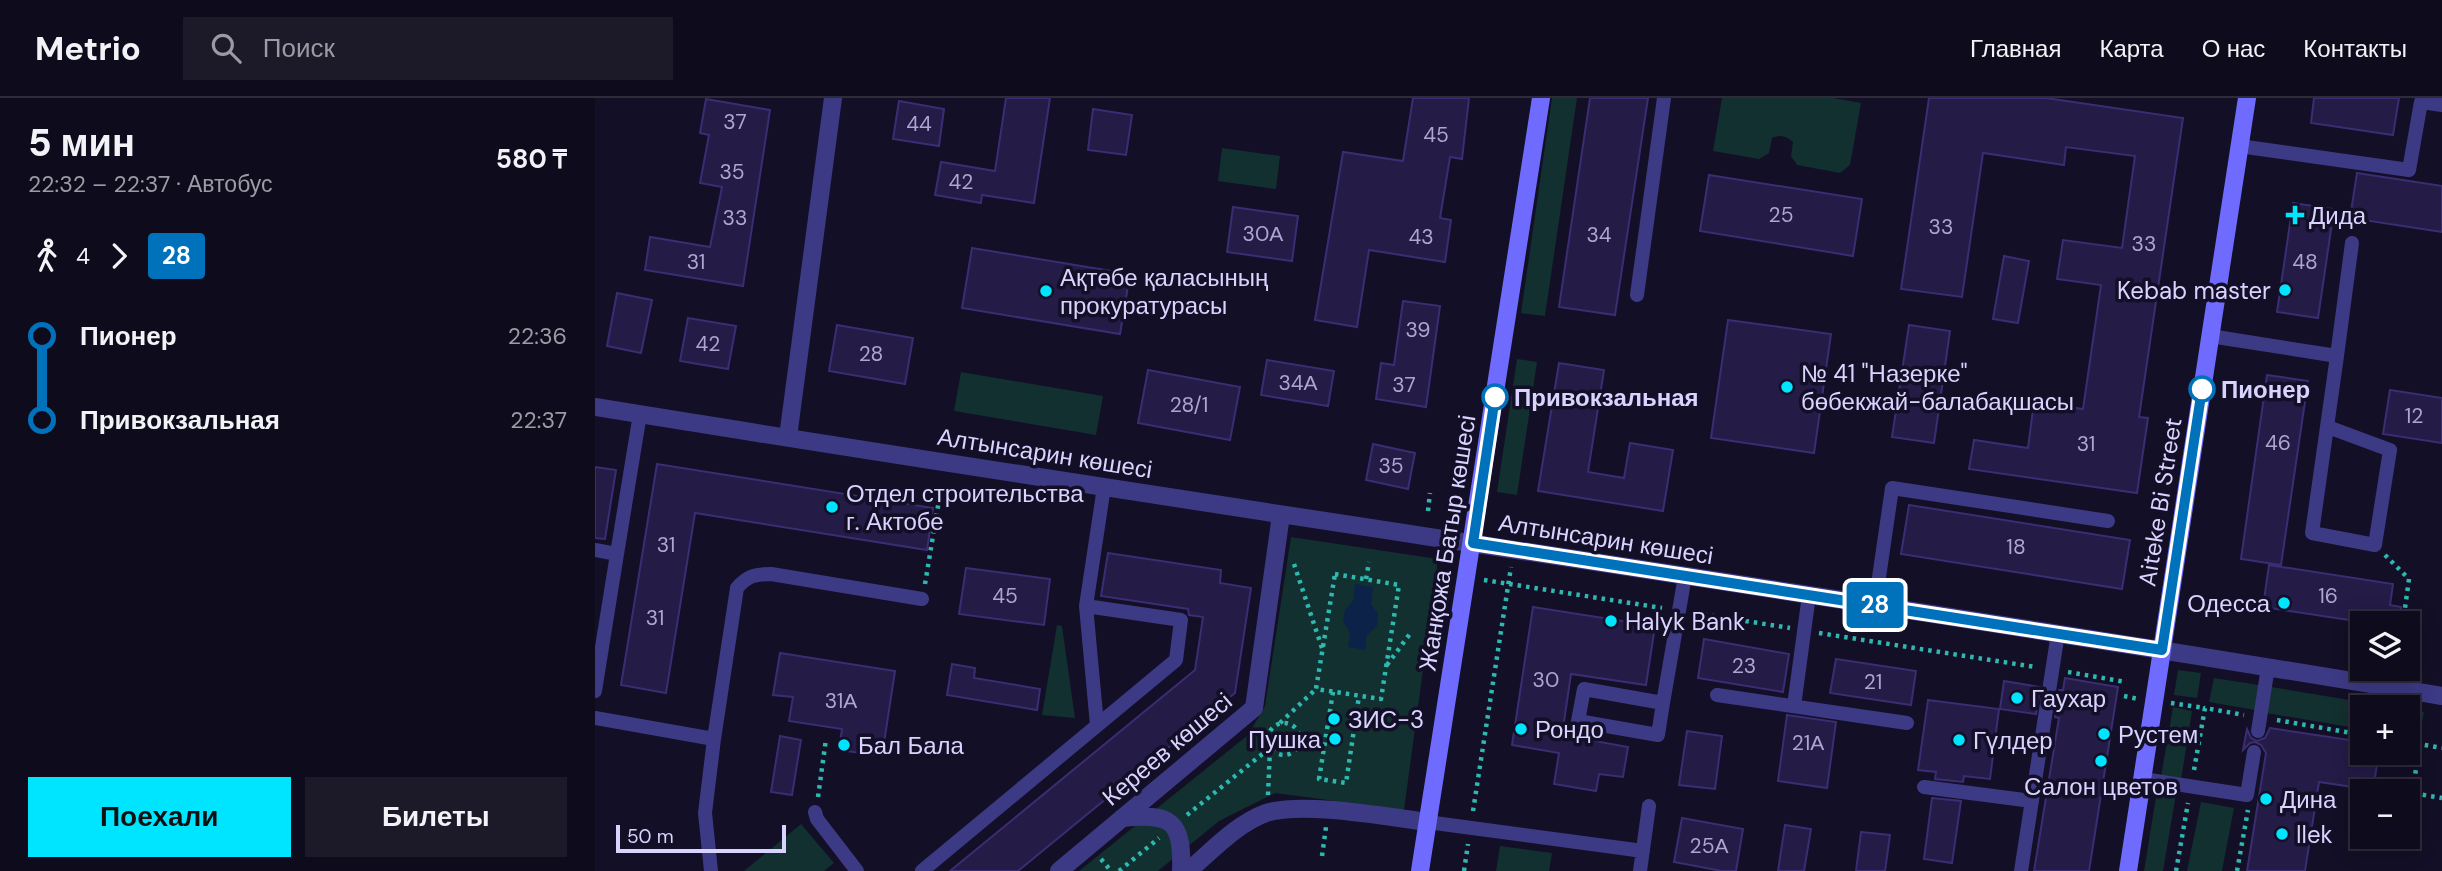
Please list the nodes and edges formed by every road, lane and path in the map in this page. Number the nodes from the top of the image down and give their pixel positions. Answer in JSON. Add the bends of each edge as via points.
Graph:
{"nodes":[{"id":1,"x":834,"y":98,"type":"edge"},
{"id":2,"x":1541,"y":98,"type":"edge"},
{"id":3,"x":1664,"y":98,"type":"edge"},
{"id":4,"x":2247,"y":98,"type":"edge"},
{"id":5,"x":2442,"y":105,"type":"edge"},
{"id":6,"x":2239,"y":146,"type":"junction"},
{"id":7,"x":2353,"y":243,"type":"dead end"},
{"id":8,"x":1636,"y":295,"type":"dead end"},
{"id":9,"x":2210,"y":336,"type":"junction"},
{"id":10,"x":2337,"y":356,"type":"junction"},
{"id":11,"x":595,"y":407,"type":"edge"},
{"id":12,"x":641,"y":414,"type":"junction"},
{"id":13,"x":2328,"y":427,"type":"junction"},
{"id":14,"x":788,"y":437,"type":"junction"},
{"id":15,"x":1104,"y":487,"type":"junction"},
{"id":16,"x":1430,"y":493,"type":"dead end"},
{"id":17,"x":940,"y":494,"type":"dead end"},
{"id":18,"x":1428,"y":511,"type":"dead end"},
{"id":19,"x":1282,"y":515,"type":"junction"},
{"id":20,"x":2108,"y":521,"type":"dead end"},
{"id":21,"x":1473,"y":543,"type":"junction"},
{"id":22,"x":2375,"y":545,"type":"junction"},
{"id":23,"x":1513,"y":549,"type":"junction"},
{"id":24,"x":595,"y":550,"type":"edge"},
{"id":25,"x":617,"y":554,"type":"junction"},
{"id":26,"x":1294,"y":562,"type":"dead end"},
{"id":27,"x":1369,"y":562,"type":"dead end"},
{"id":28,"x":1685,"y":576,"type":"junction"},
{"id":29,"x":1366,"y":579,"type":"junction"},
{"id":30,"x":1482,"y":579,"type":"dead end"},
{"id":31,"x":1508,"y":584,"type":"junction"},
{"id":32,"x":1809,"y":595,"type":"junction"},
{"id":33,"x":922,"y":599,"type":"joint"},
{"id":34,"x":1875,"y":605,"type":"junction"},
{"id":35,"x":1086,"y":606,"type":"junction"},
{"id":36,"x":2405,"y":611,"type":"edge"},
{"id":37,"x":600,"y":625,"type":"edge"},
{"id":38,"x":1412,"y":631,"type":"dead end"},
{"id":39,"x":2058,"y":633,"type":"junction"},
{"id":40,"x":1322,"y":649,"type":"junction"},
{"id":41,"x":2162,"y":650,"type":"junction"},
{"id":42,"x":1386,"y":666,"type":"junction"},
{"id":43,"x":2269,"y":667,"type":"junction"},
{"id":44,"x":1316,"y":689,"type":"junction"},
{"id":45,"x":595,"y":691,"type":"edge"},
{"id":46,"x":1333,"y":692,"type":"junction"},
{"id":47,"x":1717,"y":695,"type":"dead end"},
{"id":48,"x":1359,"y":696,"type":"junction"},
{"id":49,"x":2442,"y":696,"type":"edge"},
{"id":50,"x":1663,"y":703,"type":"junction"},
{"id":51,"x":1794,"y":706,"type":"junction"},
{"id":52,"x":595,"y":718,"type":"edge"},
{"id":53,"x":1907,"y":723,"type":"dead end"},
{"id":54,"x":1279,"y":724,"type":"junction"},
{"id":55,"x":1097,"y":725,"type":"junction"},
{"id":56,"x":2258,"y":731,"type":"dead end"},
{"id":57,"x":714,"y":738,"type":"junction"},
{"id":58,"x":826,"y":738,"type":"dead end"},
{"id":59,"x":2420,"y":745,"type":"edge"},
{"id":60,"x":1271,"y":747,"type":"junction"},
{"id":61,"x":2442,"y":748,"type":"edge"},
{"id":62,"x":2254,"y":752,"type":"dead end"},
{"id":63,"x":2417,"y":765,"type":"edge"},
{"id":64,"x":2143,"y":779,"type":"junction"},
{"id":65,"x":1924,"y":787,"type":"dead end"},
{"id":66,"x":2442,"y":798,"type":"edge"},
{"id":67,"x":2032,"y":801,"type":"junction"},
{"id":68,"x":2248,"y":805,"type":"dead end"},
{"id":69,"x":1649,"y":806,"type":"dead end"},
{"id":70,"x":815,"y":812,"type":"joint"},
{"id":71,"x":1268,"y":812,"type":"junction"},
{"id":72,"x":1122,"y":818,"type":"junction"},
{"id":73,"x":1427,"y":822,"type":"junction"},
{"id":74,"x":1174,"y":826,"type":"junction"},
{"id":75,"x":1471,"y":828,"type":"junction"},
{"id":76,"x":1643,"y":851,"type":"junction"},
{"id":77,"x":1098,"y":856,"type":"dead end"},
{"id":78,"x":851,"y":869,"type":"edge"},
{"id":79,"x":712,"y":871,"type":"edge"},
{"id":80,"x":922,"y":871,"type":"edge"},
{"id":81,"x":1059,"y":871,"type":"edge"},
{"id":82,"x":1111,"y":871,"type":"edge"},
{"id":83,"x":1119,"y":871,"type":"edge"},
{"id":84,"x":1181,"y":871,"type":"edge"},
{"id":85,"x":1188,"y":871,"type":"edge"},
{"id":86,"x":1420,"y":871,"type":"edge"},
{"id":87,"x":1464,"y":871,"type":"edge"},
{"id":88,"x":1640,"y":871,"type":"edge"},
{"id":89,"x":2021,"y":871,"type":"edge"},
{"id":90,"x":2128,"y":871,"type":"edge"},
{"id":91,"x":2237,"y":871,"type":"edge"}],
"edges":[{"from":1,"to":14,"type":"street"},
{"from":2,"to":21,"type":"street","name":"Жанқожа Батыр көшесі"},
{"from":3,"to":8,"type":"lane"},
{"from":4,"to":6,"type":"street","name":"Aiteke Bi Street"},
{"from":5,"to":6,"type":"lane","via":[[2421,102],[2409,170]]},
{"from":6,"to":9,"type":"street","name":"Aiteke Bi Street"},
{"from":7,"to":10,"type":"lane"},
{"from":9,"to":10,"type":"lane"},
{"from":9,"to":41,"type":"street","name":"Aiteke Bi Street"},
{"from":10,"to":13,"type":"lane"},
{"from":11,"to":12,"type":"street","name":"Алтынсарин көшесі"},
{"from":12,"to":14,"type":"street","name":"Алтынсарин көшесі"},
{"from":12,"to":25,"type":"lane"},
{"from":13,"to":22,"type":"lane","via":[[2390,450]]},
{"from":13,"to":22,"type":"lane","via":[[2312,533]]},
{"from":14,"to":15,"type":"street","name":"Алтынсарин көшесі"},
{"from":15,"to":19,"type":"street","name":"Алтынсарин көшесі"},
{"from":15,"to":35,"type":"lane"},
{"from":16,"to":18,"type":"path"},
{"from":17,"to":33,"type":"path"},
{"from":19,"to":21,"type":"street","name":"Алтынсарин көшесі"},
{"from":19,"to":72,"type":"street","name":"Кереев көшесі","via":[[1254,708]]},
{"from":20,"to":34,"type":"lane","via":[[1892,488]]},
{"from":21,"to":23,"type":"street","name":"Алтынсарин көшесі"},
{"from":21,"to":73,"type":"street","name":"Жанқожа Батыр көшесі"},
{"from":22,"to":36,"type":"path","via":[[2409,579]]},
{"from":23,"to":28,"type":"street","name":"Алтынсарин көшесі"},
{"from":23,"to":31,"type":"path"},
{"from":24,"to":25,"type":"lane"},
{"from":25,"to":37,"type":"lane"},
{"from":26,"to":40,"type":"path"},
{"from":27,"to":29,"type":"path"},
{"from":28,"to":32,"type":"street","name":"Алтынсарин көшесі"},
{"from":28,"to":50,"type":"lane"},
{"from":29,"to":40,"type":"path","via":[[1335,574]]},
{"from":29,"to":42,"type":"path","via":[[1399,585]]},
{"from":30,"to":31,"type":"path"},
{"from":31,"to":75,"type":"path"},
{"from":32,"to":34,"type":"street","name":"Алтынсарин көшесі"},
{"from":32,"to":51,"type":"lane"},
{"from":33,"to":57,"type":"lane","via":[[771,574],[745,579],[734,601]]},
{"from":34,"to":39,"type":"street","name":"Алтынсарин көшесі"},
{"from":35,"to":55,"type":"lane"},
{"from":35,"to":55,"type":"lane","via":[[1181,620],[1176,660]]},
{"from":37,"to":45,"type":"lane"},
{"from":38,"to":42,"type":"path"},
{"from":39,"to":41,"type":"street","name":"Алтынсарин көшесі"},
{"from":39,"to":67,"type":"lane"},
{"from":40,"to":44,"type":"path"},
{"from":41,"to":43,"type":"street","name":"Алтынсарин көшесі"},
{"from":41,"to":64,"type":"street","name":"Aiteke Bi Street"},
{"from":42,"to":48,"type":"path","via":[[1381,699]]},
{"from":43,"to":49,"type":"street","name":"Алтынсарин көшесі"},
{"from":43,"to":56,"type":"lane"},
{"from":44,"to":46,"type":"path"},
{"from":44,"to":54,"type":"path"},
{"from":46,"to":48,"type":"path"},
{"from":46,"to":48,"type":"path","via":[[1319,779],[1346,783]]},
{"from":47,"to":51,"type":"lane"},
{"from":50,"to":50,"type":"lane","via":[[1584,689],[1578,721],[1658,735]]},
{"from":51,"to":53,"type":"lane"},
{"from":52,"to":57,"type":"lane"},
{"from":54,"to":60,"type":"path","via":[[1269,735]]},
{"from":54,"to":60,"type":"path","via":[[1294,727],[1299,746],[1286,754]]},
{"from":55,"to":80,"type":"lane"},
{"from":57,"to":79,"type":"lane","via":[[705,813]]},
{"from":58,"to":70,"type":"path"},
{"from":59,"to":61,"type":"path"},
{"from":60,"to":71,"type":"path"},
{"from":60,"to":74,"type":"path"},
{"from":62,"to":64,"type":"lane","via":[[2247,795]]},
{"from":63,"to":66,"type":"path","via":[[2412,793]]},
{"from":64,"to":90,"type":"street","name":"Aiteke Bi Street"},
{"from":65,"to":67,"type":"lane"},
{"from":67,"to":89,"type":"lane"},
{"from":68,"to":91,"type":"path"},
{"from":69,"to":76,"type":"lane"},
{"from":70,"to":78,"type":"lane"},
{"from":71,"to":73,"type":"street","via":[[1318,809]]},
{"from":71,"to":85,"type":"street","via":[[1245,823]]},
{"from":72,"to":74,"type":"street","via":[[1160,817]]},
{"from":72,"to":81,"type":"street","name":"Кереев көшесі"},
{"from":73,"to":75,"type":"lane"},
{"from":73,"to":86,"type":"street","name":"Жанқожа Батыр көшесі"},
{"from":74,"to":83,"type":"path"},
{"from":74,"to":84,"type":"street","via":[[1181,839]]},
{"from":75,"to":76,"type":"lane"},
{"from":75,"to":87,"type":"path"},
{"from":76,"to":88,"type":"lane"},
{"from":77,"to":82,"type":"path"}]}
